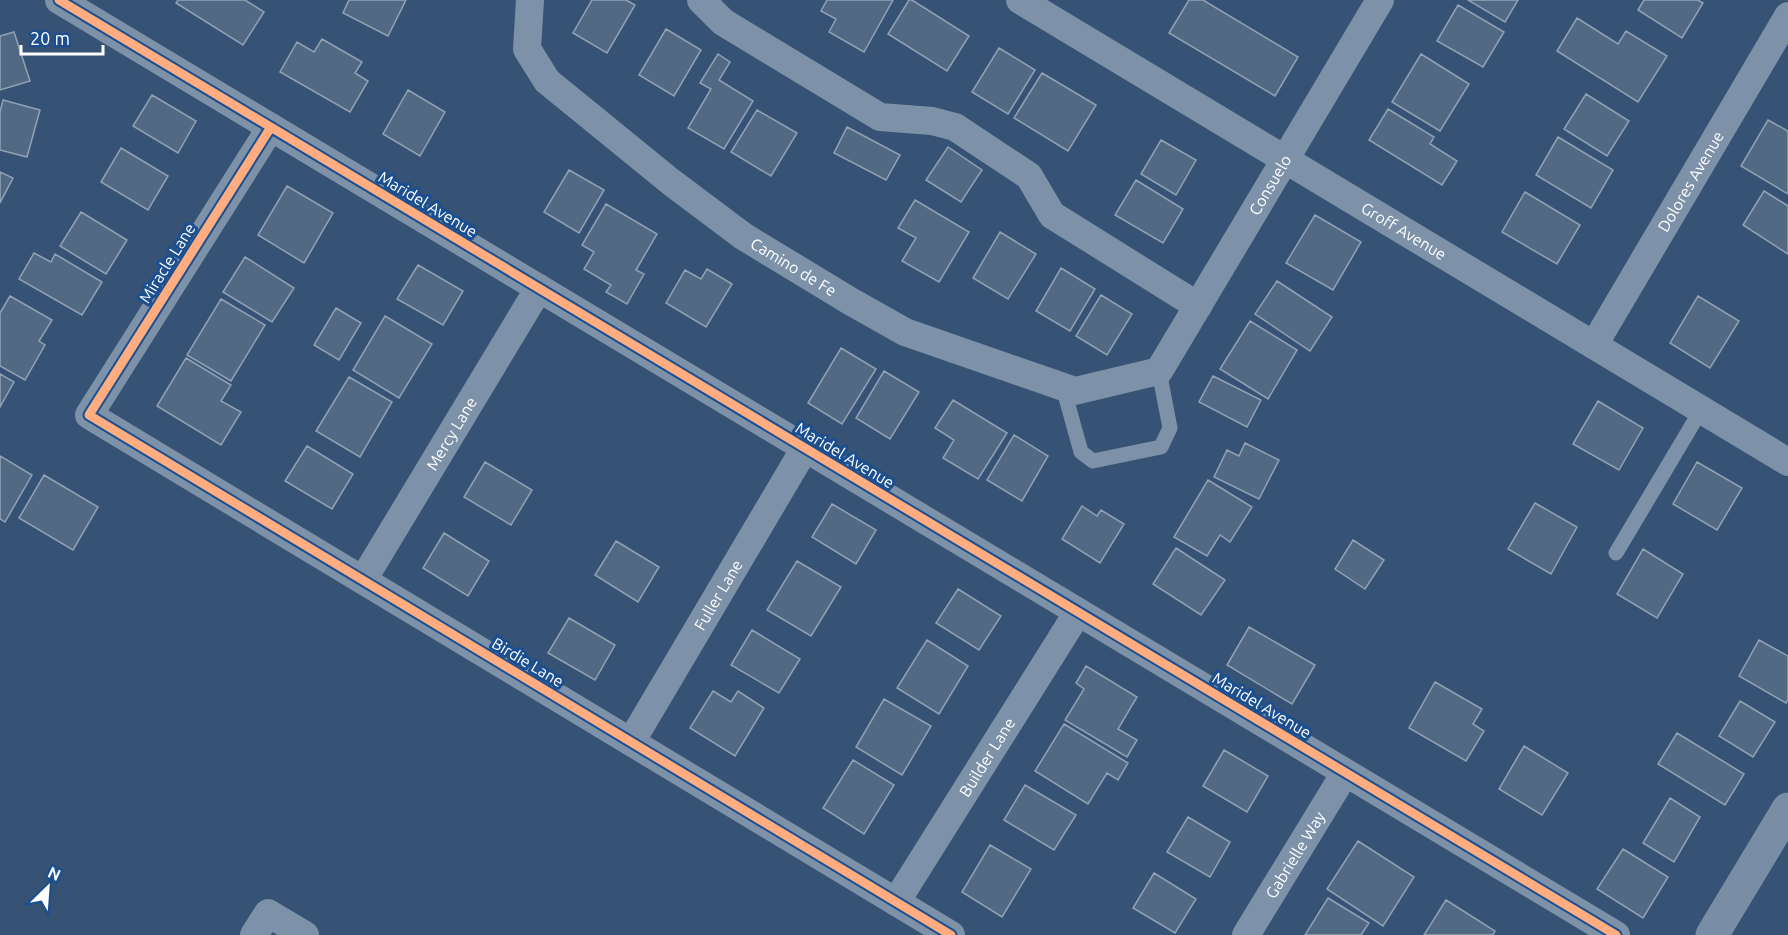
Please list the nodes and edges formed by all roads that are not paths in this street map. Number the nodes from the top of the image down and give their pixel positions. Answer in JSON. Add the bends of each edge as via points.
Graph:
{"nodes":[{"id":1,"x":59,"y":0,"type":"edge"},
{"id":2,"x":530,"y":0,"type":"edge"},
{"id":3,"x":701,"y":0,"type":"edge"},
{"id":4,"x":1020,"y":0,"type":"edge"},
{"id":5,"x":1380,"y":0,"type":"edge"},
{"id":6,"x":1788,"y":16,"type":"edge"},
{"id":7,"x":271,"y":127,"type":"junction"},
{"id":8,"x":1286,"y":160,"type":"junction"},
{"id":9,"x":539,"y":288,"type":"junction"},
{"id":10,"x":1198,"y":306,"type":"junction"},
{"id":11,"x":1593,"y":345,"type":"junction"},
{"id":12,"x":1158,"y":371,"type":"junction"},
{"id":13,"x":1063,"y":387,"type":"junction"},
{"id":14,"x":1701,"y":410,"type":"junction"},
{"id":15,"x":89,"y":415,"type":"joint"},
{"id":16,"x":805,"y":448,"type":"junction"},
{"id":17,"x":1788,"y":462,"type":"edge"},
{"id":18,"x":1616,"y":553,"type":"dead end"},
{"id":19,"x":363,"y":580,"type":"junction"},
{"id":20,"x":1078,"y":612,"type":"junction"},
{"id":21,"x":631,"y":742,"type":"junction"},
{"id":22,"x":1345,"y":773,"type":"junction"},
{"id":23,"x":1788,"y":809,"type":"edge"},
{"id":24,"x":896,"y":902,"type":"junction"},
{"id":25,"x":254,"y":935,"type":"edge"},
{"id":26,"x":305,"y":935,"type":"edge"},
{"id":27,"x":951,"y":935,"type":"edge"},
{"id":28,"x":1246,"y":935,"type":"edge"},
{"id":29,"x":1616,"y":935,"type":"edge"},
{"id":30,"x":1712,"y":935,"type":"edge"}],
"edges":[{"from":1,"to":7,"type":"street","name":"Maridel Avenue"},
{"from":2,"to":13,"type":"street","name":"Camino de Fe","via":[[527,49],[547,81],[742,236],[905,332]]},
{"from":3,"to":10,"type":"street","via":[[723,22],[880,117],[955,127],[1029,176],[1052,215]]},
{"from":4,"to":8,"type":"street","name":"Groff Avenue"},
{"from":5,"to":8,"type":"street","name":"Consuelo"},
{"from":6,"to":11,"type":"street","name":"Dolores Avenue"},
{"from":7,"to":9,"type":"street","name":"Maridel Avenue"},
{"from":7,"to":15,"type":"street","name":"Miracle Lane"},
{"from":8,"to":10,"type":"street","name":"Consuelo"},
{"from":8,"to":11,"type":"street","name":"Groff Avenue"},
{"from":9,"to":16,"type":"street","name":"Maridel Avenue"},
{"from":9,"to":19,"type":"street","name":"Mercy Lane"},
{"from":10,"to":12,"type":"street","name":"Consuelo"},
{"from":11,"to":14,"type":"street","name":"Groff Avenue"},
{"from":12,"to":13,"type":"street","name":"Camino de Fe","via":[[1076,391]]},
{"from":12,"to":13,"type":"lane","via":[[1170,428],[1161,447],[1093,461],[1081,452]]},
{"from":14,"to":17,"type":"street","name":"Groff Avenue"},
{"from":14,"to":18,"type":"lane"},
{"from":15,"to":19,"type":"street","name":"Birdie Lane"},
{"from":16,"to":20,"type":"street","name":"Maridel Avenue"},
{"from":16,"to":21,"type":"street","name":"Fuller Lane"},
{"from":19,"to":21,"type":"street","name":"Birdie Lane"},
{"from":20,"to":22,"type":"street","name":"Maridel Avenue"},
{"from":20,"to":24,"type":"street","name":"Builder Lane"},
{"from":21,"to":24,"type":"street","name":"Birdie Lane"},
{"from":22,"to":28,"type":"street","name":"Gabrielle Way"},
{"from":22,"to":29,"type":"street","name":"Maridel Avenue"},
{"from":23,"to":30,"type":"street"},
{"from":24,"to":27,"type":"street","name":"Birdie Lane"},
{"from":25,"to":26,"type":"street","via":[[267,913]]}]}
